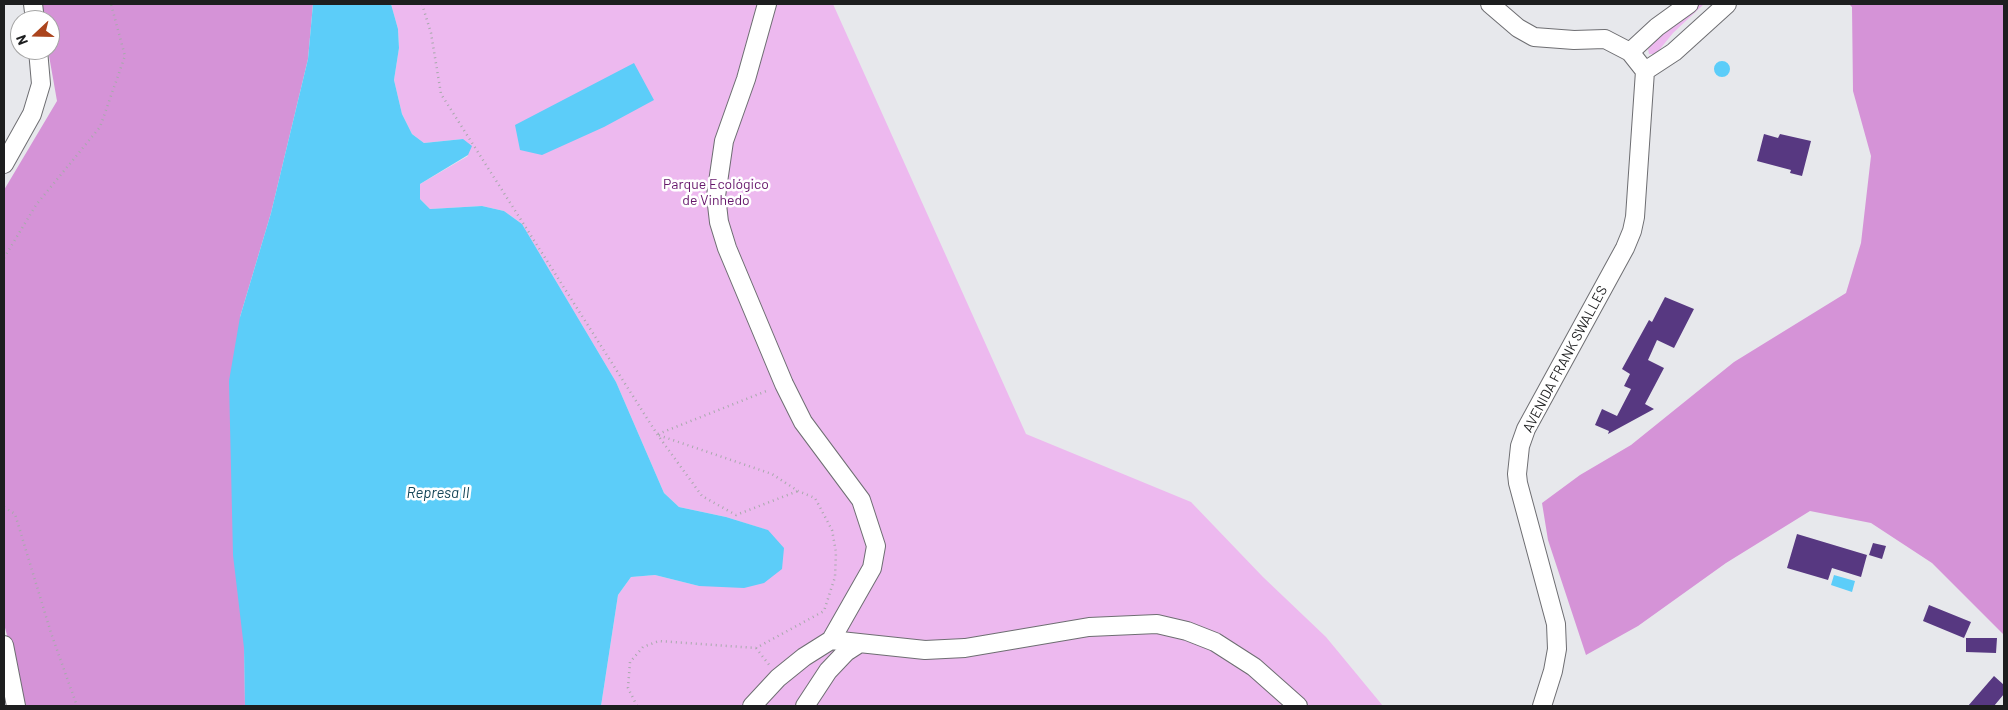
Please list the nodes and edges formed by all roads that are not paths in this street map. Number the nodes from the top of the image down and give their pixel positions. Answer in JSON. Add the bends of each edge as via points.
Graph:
{"nodes":[{"id":1,"x":767,"y":4,"type":"edge"},
{"id":2,"x":1490,"y":4,"type":"edge"},
{"id":3,"x":1689,"y":4,"type":"edge"},
{"id":4,"x":1727,"y":4,"type":"edge"},
{"id":5,"x":1630,"y":52,"type":"junction"},
{"id":6,"x":39,"y":60,"type":"edge"},
{"id":7,"x":1645,"y":71,"type":"junction"},
{"id":8,"x":4,"y":164,"type":"edge"},
{"id":9,"x":831,"y":640,"type":"junction"},
{"id":10,"x":860,"y":643,"type":"junction"},
{"id":11,"x":4,"y":645,"type":"edge"},
{"id":12,"x":16,"y":706,"type":"edge"},
{"id":13,"x":752,"y":706,"type":"edge"},
{"id":14,"x":805,"y":706,"type":"edge"},
{"id":15,"x":1298,"y":706,"type":"edge"},
{"id":16,"x":1542,"y":706,"type":"edge"}],
"edges":[{"from":1,"to":9,"type":"street","via":[[724,141],[716,196],[727,248],[784,384],[803,422],[861,500],[876,546],[872,568]]},
{"from":2,"to":5,"type":"street","via":[[1534,37],[1605,39]]},
{"from":3,"to":5,"type":"street"},
{"from":4,"to":7,"type":"street","via":[[1685,43]]},
{"from":5,"to":7,"type":"street"},
{"from":6,"to":8,"type":"street","via":[[42,84],[32,114]]},
{"from":7,"to":16,"type":"street","name":"AVENIDA FRANK SWALLES","via":[[1632,231],[1526,429],[1520,446],[1518,484],[1556,624],[1554,664]]},
{"from":9,"to":10,"type":"street"},
{"from":9,"to":13,"type":"street","via":[[778,678]]},
{"from":10,"to":14,"type":"street","via":[[828,671]]},
{"from":10,"to":15,"type":"street","via":[[925,650],[965,648],[1089,627],[1157,624],[1214,642],[1254,667]]},
{"from":11,"to":12,"type":"street"}]}
